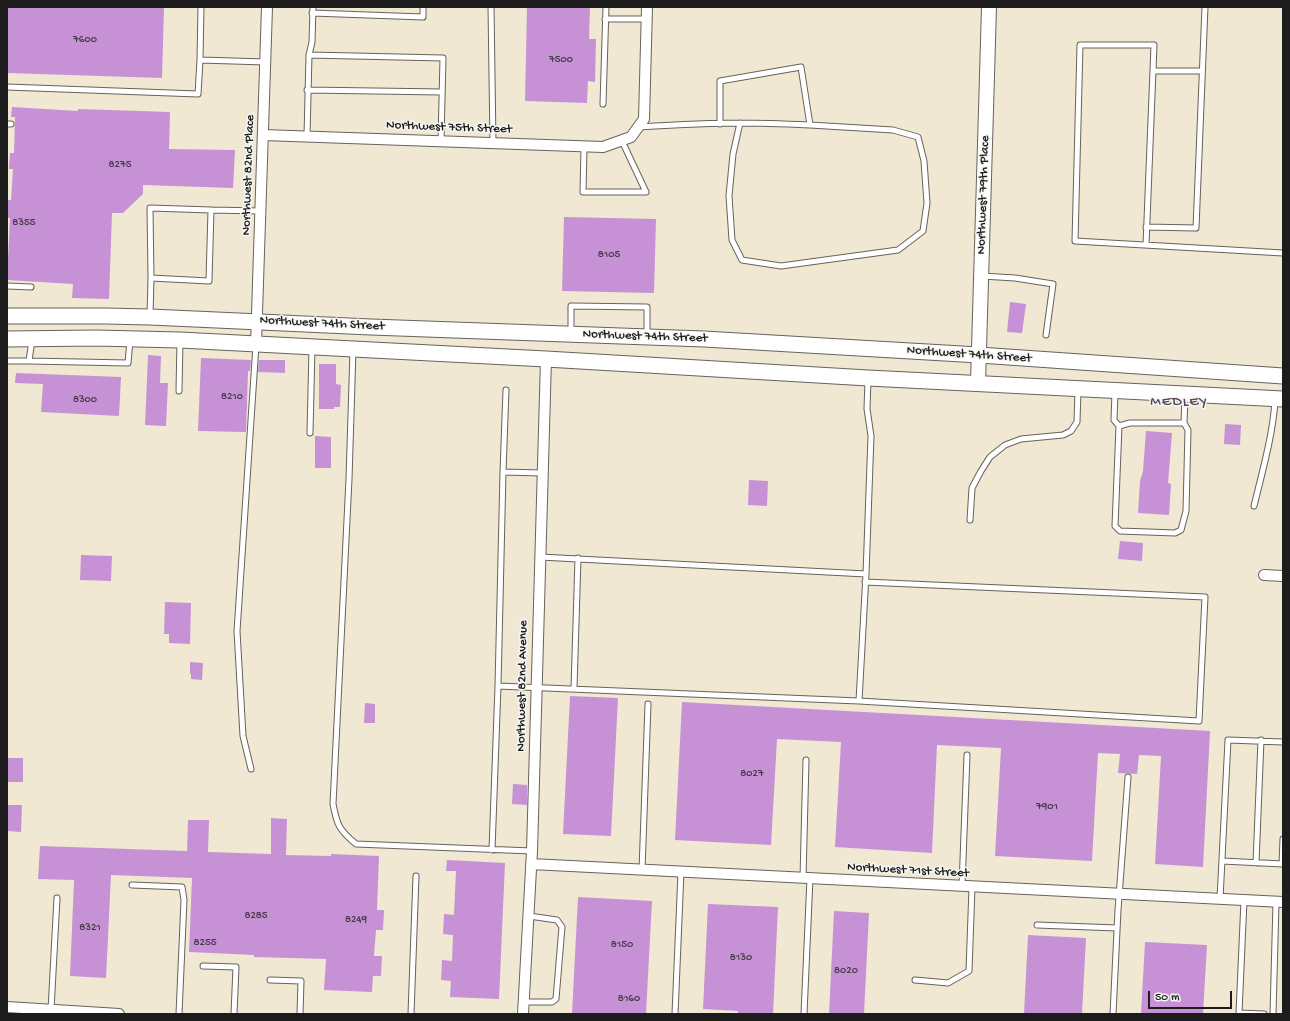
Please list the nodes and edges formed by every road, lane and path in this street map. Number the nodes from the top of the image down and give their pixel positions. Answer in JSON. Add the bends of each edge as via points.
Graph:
{"nodes":[{"id":1,"x":201,"y":7,"type":"edge"},
{"id":2,"x":267,"y":7,"type":"edge"},
{"id":3,"x":313,"y":7,"type":"edge"},
{"id":4,"x":423,"y":7,"type":"edge"},
{"id":5,"x":491,"y":7,"type":"edge"},
{"id":6,"x":606,"y":7,"type":"edge"},
{"id":7,"x":647,"y":7,"type":"edge"},
{"id":8,"x":989,"y":7,"type":"edge"},
{"id":9,"x":1204,"y":7,"type":"edge"},
{"id":10,"x":312,"y":13,"type":"junction"},
{"id":11,"x":605,"y":18,"type":"junction"},
{"id":12,"x":647,"y":19,"type":"junction"},
{"id":13,"x":309,"y":55,"type":"junction"},
{"id":14,"x":200,"y":60,"type":"junction"},
{"id":15,"x":266,"y":62,"type":"junction"},
{"id":16,"x":1153,"y":71,"type":"junction"},
{"id":17,"x":1202,"y":71,"type":"junction"},
{"id":18,"x":7,"y":87,"type":"edge"},
{"id":19,"x":307,"y":90,"type":"junction"},
{"id":20,"x":442,"y":92,"type":"junction"},
{"id":21,"x":603,"y":104,"type":"dead end"},
{"id":22,"x":740,"y":123,"type":"junction"},
{"id":23,"x":720,"y":124,"type":"junction"},
{"id":24,"x":810,"y":125,"type":"junction"},
{"id":25,"x":639,"y":127,"type":"junction"},
{"id":26,"x":263,"y":135,"type":"junction"},
{"id":27,"x":307,"y":136,"type":"junction"},
{"id":28,"x":627,"y":139,"type":"junction"},
{"id":29,"x":441,"y":141,"type":"junction"},
{"id":30,"x":493,"y":143,"type":"junction"},
{"id":31,"x":584,"y":147,"type":"junction"},
{"id":32,"x":211,"y":210,"type":"junction"},
{"id":33,"x":260,"y":211,"type":"junction"},
{"id":34,"x":1146,"y":226,"type":"junction"},
{"id":35,"x":1146,"y":245,"type":"junction"},
{"id":36,"x":1283,"y":254,"type":"edge"},
{"id":37,"x":982,"y":276,"type":"junction"},
{"id":38,"x":151,"y":278,"type":"junction"},
{"id":39,"x":7,"y":286,"type":"edge"},
{"id":40,"x":31,"y":287,"type":"dead end"},
{"id":41,"x":7,"y":316,"type":"edge"},
{"id":42,"x":150,"y":317,"type":"junction"},
{"id":43,"x":258,"y":322,"type":"junction"},
{"id":44,"x":571,"y":334,"type":"junction"},
{"id":45,"x":1046,"y":335,"type":"dead end"},
{"id":46,"x":647,"y":337,"type":"junction"},
{"id":47,"x":130,"y":338,"type":"junction"},
{"id":48,"x":7,"y":339,"type":"edge"},
{"id":49,"x":32,"y":339,"type":"junction"},
{"id":50,"x":180,"y":340,"type":"junction"},
{"id":51,"x":256,"y":344,"type":"junction"},
{"id":52,"x":312,"y":346,"type":"junction"},
{"id":53,"x":353,"y":348,"type":"junction"},
{"id":54,"x":979,"y":355,"type":"junction"},
{"id":55,"x":546,"y":359,"type":"junction"},
{"id":56,"x":7,"y":361,"type":"edge"},
{"id":57,"x":29,"y":361,"type":"junction"},
{"id":58,"x":1223,"y":373,"type":"junction"},
{"id":59,"x":1283,"y":376,"type":"edge"},
{"id":60,"x":868,"y":378,"type":"junction"},
{"id":61,"x":978,"y":383,"type":"junction"},
{"id":62,"x":1078,"y":389,"type":"junction"},
{"id":63,"x":506,"y":390,"type":"dead end"},
{"id":64,"x":1116,"y":390,"type":"junction"},
{"id":65,"x":179,"y":391,"type":"dead end"},
{"id":66,"x":1185,"y":395,"type":"junction"},
{"id":67,"x":1279,"y":399,"type":"edge"},
{"id":68,"x":1184,"y":423,"type":"junction"},
{"id":69,"x":1119,"y":426,"type":"junction"},
{"id":70,"x":310,"y":433,"type":"dead end"},
{"id":71,"x":503,"y":472,"type":"junction"},
{"id":72,"x":542,"y":473,"type":"junction"},
{"id":73,"x":1254,"y":506,"type":"dead end"},
{"id":74,"x":970,"y":520,"type":"dead end"},
{"id":75,"x":540,"y":557,"type":"junction"},
{"id":76,"x":578,"y":558,"type":"junction"},
{"id":77,"x":866,"y":574,"type":"junction"},
{"id":78,"x":1264,"y":575,"type":"dead end"},
{"id":79,"x":1283,"y":576,"type":"edge"},
{"id":80,"x":865,"y":582,"type":"junction"},
{"id":81,"x":498,"y":686,"type":"junction"},
{"id":82,"x":536,"y":687,"type":"junction"},
{"id":83,"x":574,"y":688,"type":"junction"},
{"id":84,"x":859,"y":701,"type":"junction"},
{"id":85,"x":648,"y":704,"type":"dead end"},
{"id":86,"x":1261,"y":740,"type":"junction"},
{"id":87,"x":1283,"y":742,"type":"edge"},
{"id":88,"x":967,"y":755,"type":"dead end"},
{"id":89,"x":806,"y":760,"type":"dead end"},
{"id":90,"x":251,"y":769,"type":"dead end"},
{"id":91,"x":1128,"y":777,"type":"dead end"},
{"id":92,"x":1283,"y":839,"type":"edge"},
{"id":93,"x":492,"y":850,"type":"junction"},
{"id":94,"x":532,"y":851,"type":"junction"},
{"id":95,"x":1222,"y":861,"type":"junction"},
{"id":96,"x":1256,"y":863,"type":"junction"},
{"id":97,"x":532,"y":864,"type":"junction"},
{"id":98,"x":1283,"y":864,"type":"edge"},
{"id":99,"x":642,"y":870,"type":"junction"},
{"id":100,"x":681,"y":872,"type":"junction"},
{"id":101,"x":416,"y":876,"type":"dead end"},
{"id":102,"x":806,"y":878,"type":"junction"},
{"id":103,"x":132,"y":885,"type":"dead end"},
{"id":104,"x":967,"y":887,"type":"junction"},
{"id":105,"x":1119,"y":894,"type":"junction"},
{"id":106,"x":57,"y":898,"type":"dead end"},
{"id":107,"x":1220,"y":899,"type":"junction"},
{"id":108,"x":1244,"y":900,"type":"junction"},
{"id":109,"x":1280,"y":902,"type":"edge"},
{"id":110,"x":529,"y":916,"type":"junction"},
{"id":111,"x":1037,"y":925,"type":"dead end"},
{"id":112,"x":1117,"y":928,"type":"junction"},
{"id":113,"x":203,"y":966,"type":"dead end"},
{"id":114,"x":270,"y":980,"type":"dead end"},
{"id":115,"x":915,"y":980,"type":"dead end"},
{"id":116,"x":524,"y":1002,"type":"junction"},
{"id":117,"x":7,"y":1008,"type":"edge"},
{"id":118,"x":56,"y":1011,"type":"edge"},
{"id":119,"x":34,"y":1012,"type":"edge"},
{"id":120,"x":119,"y":1014,"type":"edge"},
{"id":121,"x":179,"y":1014,"type":"edge"},
{"id":122,"x":234,"y":1014,"type":"edge"},
{"id":123,"x":300,"y":1014,"type":"edge"},
{"id":124,"x":411,"y":1014,"type":"edge"},
{"id":125,"x":523,"y":1014,"type":"edge"},
{"id":126,"x":675,"y":1014,"type":"edge"},
{"id":127,"x":804,"y":1014,"type":"edge"},
{"id":128,"x":1113,"y":1014,"type":"edge"},
{"id":129,"x":1239,"y":1014,"type":"edge"},
{"id":130,"x":1264,"y":1014,"type":"edge"},
{"id":131,"x":1273,"y":1014,"type":"edge"}],
"edges":[{"from":1,"to":14,"type":"lane"},
{"from":2,"to":15,"type":"street","name":"Northwest 82nd Place"},
{"from":3,"to":10,"type":"lane"},
{"from":4,"to":10,"type":"lane","via":[[423,17]]},
{"from":5,"to":30,"type":"lane"},
{"from":6,"to":11,"type":"lane"},
{"from":7,"to":12,"type":"street"},
{"from":8,"to":37,"type":"main road","name":"Northwest 79th Place"},
{"from":9,"to":17,"type":"lane"},
{"from":10,"to":13,"type":"lane","via":[[312,42]]},
{"from":11,"to":12,"type":"lane"},
{"from":11,"to":21,"type":"lane"},
{"from":12,"to":25,"type":"street","via":[[644,119]]},
{"from":13,"to":19,"type":"lane"},
{"from":13,"to":20,"type":"lane","via":[[443,58]]},
{"from":14,"to":15,"type":"lane"},
{"from":14,"to":18,"type":"lane","via":[[198,94]]},
{"from":15,"to":26,"type":"street","name":"Northwest 82nd Place"},
{"from":16,"to":17,"type":"lane"},
{"from":16,"to":34,"type":"lane"},
{"from":16,"to":35,"type":"lane","via":[[1154,45],[1080,45],[1074,241]]},
{"from":17,"to":34,"type":"lane","via":[[1196,228]]},
{"from":19,"to":20,"type":"lane"},
{"from":19,"to":27,"type":"lane"},
{"from":20,"to":29,"type":"lane"},
{"from":22,"to":23,"type":"lane"},
{"from":22,"to":24,"type":"lane"},
{"from":22,"to":24,"type":"lane","via":[[728,196],[732,240],[742,260],[780,266],[898,250],[923,230],[927,202],[924,161],[918,137],[893,130]]},
{"from":23,"to":24,"type":"lane","via":[[720,81],[802,67]]},
{"from":23,"to":25,"type":"lane"},
{"from":25,"to":28,"type":"street"},
{"from":26,"to":27,"type":"street","name":"Northwest 75th Street"},
{"from":26,"to":33,"type":"street","name":"Northwest 82nd Place"},
{"from":27,"to":29,"type":"street","name":"Northwest 75th Street"},
{"from":28,"to":31,"type":"street","name":"Northwest 75th Street","via":[[603,147]]},
{"from":28,"to":31,"type":"lane","via":[[646,192],[583,192]]},
{"from":29,"to":30,"type":"street","name":"Northwest 75th Street"},
{"from":30,"to":31,"type":"street","name":"Northwest 75th Street"},
{"from":32,"to":33,"type":"lane"},
{"from":32,"to":38,"type":"lane","via":[[208,281]]},
{"from":32,"to":38,"type":"lane","via":[[150,208]]},
{"from":33,"to":43,"type":"street","name":"Northwest 82nd Place"},
{"from":34,"to":35,"type":"lane"},
{"from":35,"to":36,"type":"lane"},
{"from":37,"to":45,"type":"lane","via":[[1054,284]]},
{"from":37,"to":54,"type":"main road","name":"Northwest 79th Place"},
{"from":38,"to":42,"type":"lane"},
{"from":39,"to":40,"type":"lane"},
{"from":41,"to":42,"type":"main road","name":"Northwest 74th Street"},
{"from":42,"to":43,"type":"main road","name":"Northwest 74th Street"},
{"from":43,"to":44,"type":"main road","name":"Northwest 74th Street"},
{"from":43,"to":51,"type":"street","name":"Northwest 82nd Place"},
{"from":44,"to":46,"type":"main road","name":"Northwest 74th Street"},
{"from":44,"to":46,"type":"lane","via":[[571,306],[647,307]]},
{"from":46,"to":54,"type":"main road","name":"Northwest 74th Street"},
{"from":47,"to":49,"type":"main road","name":"Northwest 74th Street"},
{"from":47,"to":50,"type":"main road","name":"Northwest 74th Street"},
{"from":47,"to":57,"type":"lane","via":[[128,363]]},
{"from":48,"to":49,"type":"main road","name":"Northwest 74th Street"},
{"from":49,"to":57,"type":"lane"},
{"from":50,"to":51,"type":"main road","name":"Northwest 74th Street"},
{"from":50,"to":65,"type":"lane"},
{"from":51,"to":52,"type":"main road","name":"Northwest 74th Street"},
{"from":51,"to":90,"type":"lane","via":[[237,631],[243,736]]},
{"from":52,"to":53,"type":"main road","name":"Northwest 74th Street"},
{"from":52,"to":70,"type":"lane"},
{"from":53,"to":55,"type":"main road","name":"Northwest 74th Street"},
{"from":53,"to":93,"type":"lane","via":[[334,804],[336,820],[343,833],[356,844]]},
{"from":54,"to":58,"type":"main road","name":"Northwest 74th Street"},
{"from":54,"to":61,"type":"main road","name":"Northwest 79th Place"},
{"from":55,"to":60,"type":"main road","name":"Northwest 74th Street"},
{"from":55,"to":72,"type":"street","name":"Northwest 82nd Avenue"},
{"from":56,"to":57,"type":"lane"},
{"from":58,"to":59,"type":"main road","name":"Northwest 74th Street"},
{"from":58,"to":66,"type":"main road","via":[[1202,379]]},
{"from":60,"to":61,"type":"main road","name":"Northwest 74th Street"},
{"from":60,"to":77,"type":"lane","via":[[867,409],[871,436]]},
{"from":61,"to":62,"type":"main road","name":"Northwest 74th Street"},
{"from":62,"to":64,"type":"main road","name":"Northwest 74th Street"},
{"from":62,"to":74,"type":"lane","via":[[1077,422],[1071,431],[1021,439],[1005,445],[990,457],[972,488]]},
{"from":63,"to":71,"type":"lane"},
{"from":64,"to":66,"type":"main road","name":"Northwest 74th Street"},
{"from":64,"to":69,"type":"lane","via":[[1114,420]]},
{"from":66,"to":67,"type":"main road","name":"Northwest 74th Street"},
{"from":66,"to":68,"type":"lane"},
{"from":67,"to":73,"type":"lane"},
{"from":68,"to":69,"type":"lane","via":[[1130,423]]},
{"from":68,"to":69,"type":"lane","via":[[1188,430],[1186,511],[1181,530],[1175,533],[1120,531],[1115,526]]},
{"from":71,"to":72,"type":"lane"},
{"from":71,"to":81,"type":"lane"},
{"from":72,"to":75,"type":"street","name":"Northwest 82nd Avenue"},
{"from":75,"to":76,"type":"lane"},
{"from":75,"to":82,"type":"street","name":"Northwest 82nd Avenue"},
{"from":76,"to":77,"type":"lane"},
{"from":76,"to":83,"type":"lane"},
{"from":77,"to":80,"type":"lane"},
{"from":78,"to":79,"type":"street"},
{"from":80,"to":84,"type":"lane"},
{"from":80,"to":84,"type":"lane","via":[[1205,597],[1200,713],[1199,721]]},
{"from":81,"to":82,"type":"lane"},
{"from":81,"to":93,"type":"lane"},
{"from":82,"to":83,"type":"lane"},
{"from":82,"to":94,"type":"street","name":"Northwest 82nd Avenue"},
{"from":83,"to":84,"type":"lane"},
{"from":85,"to":99,"type":"lane"},
{"from":86,"to":87,"type":"lane"},
{"from":86,"to":95,"type":"lane","via":[[1228,740]]},
{"from":86,"to":96,"type":"lane"},
{"from":88,"to":104,"type":"lane"},
{"from":89,"to":102,"type":"lane"},
{"from":91,"to":105,"type":"lane"},
{"from":92,"to":98,"type":"lane"},
{"from":93,"to":94,"type":"lane"},
{"from":94,"to":97,"type":"street","name":"Northwest 82nd Avenue"},
{"from":95,"to":96,"type":"lane"},
{"from":95,"to":107,"type":"lane"},
{"from":96,"to":98,"type":"lane"},
{"from":97,"to":99,"type":"street","name":"Northwest 71st Street"},
{"from":97,"to":110,"type":"street","name":"Northwest 82nd Avenue"},
{"from":99,"to":100,"type":"street","name":"Northwest 71st Street"},
{"from":100,"to":102,"type":"street","name":"Northwest 71st Street"},
{"from":100,"to":126,"type":"lane"},
{"from":101,"to":124,"type":"lane"},
{"from":102,"to":104,"type":"street","name":"Northwest 71st Street"},
{"from":102,"to":127,"type":"lane"},
{"from":103,"to":121,"type":"lane","via":[[182,888],[184,900]]},
{"from":104,"to":105,"type":"street","name":"Northwest 71st Street"},
{"from":104,"to":115,"type":"lane","via":[[969,971],[948,983]]},
{"from":105,"to":107,"type":"street","name":"Northwest 71st Street"},
{"from":105,"to":112,"type":"lane"},
{"from":106,"to":118,"type":"lane"},
{"from":107,"to":108,"type":"street","name":"Northwest 71st Street"},
{"from":108,"to":109,"type":"street","name":"Northwest 71st Street"},
{"from":108,"to":129,"type":"lane"},
{"from":109,"to":131,"type":"lane"},
{"from":110,"to":116,"type":"street","name":"Northwest 82nd Avenue"},
{"from":110,"to":116,"type":"lane","via":[[557,920],[562,927],[556,999],[552,1002]]},
{"from":111,"to":112,"type":"lane"},
{"from":112,"to":128,"type":"lane"},
{"from":113,"to":122,"type":"lane","via":[[236,967]]},
{"from":114,"to":123,"type":"lane","via":[[301,981]]},
{"from":116,"to":125,"type":"street","name":"Northwest 82nd Avenue"},
{"from":117,"to":119,"type":"street"},
{"from":118,"to":119,"type":"street"},
{"from":118,"to":120,"type":"street"},
{"from":129,"to":130,"type":"lane"}]}
